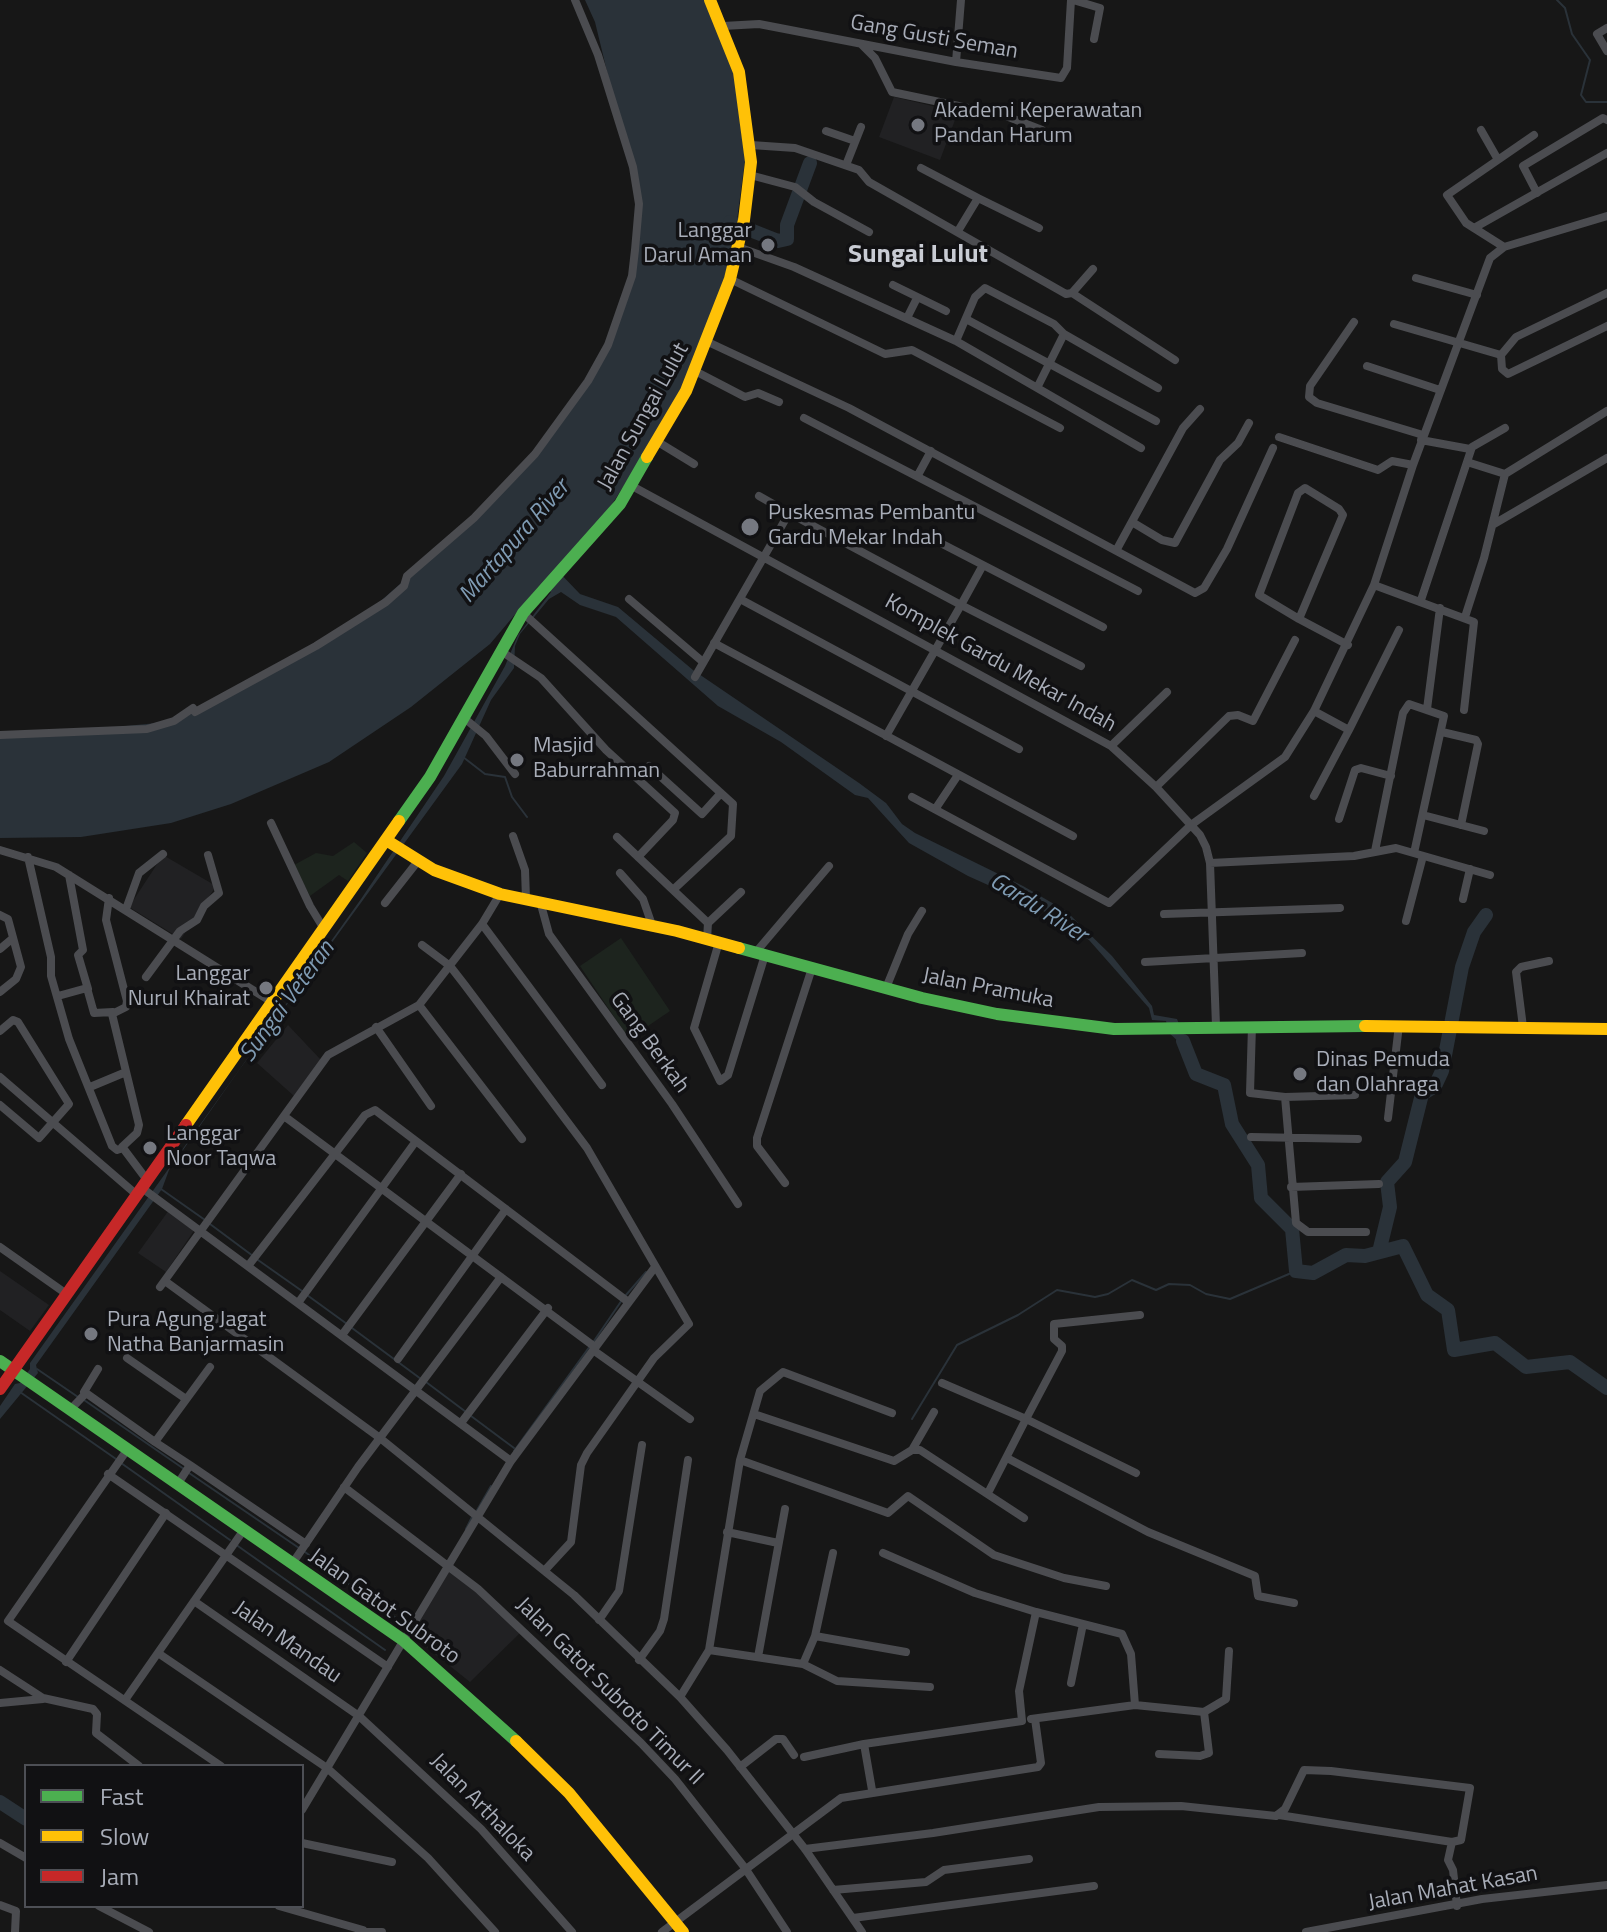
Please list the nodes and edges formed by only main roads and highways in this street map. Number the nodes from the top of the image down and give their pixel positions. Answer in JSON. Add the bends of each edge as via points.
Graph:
{"nodes":[{"id":1,"x":710,"y":0,"type":"edge"},
{"id":2,"x":395,"y":846,"type":"junction"},
{"id":3,"x":1607,"y":1029,"type":"edge"},
{"id":4,"x":0,"y":1361,"type":"edge"},
{"id":5,"x":18,"y":1372,"type":"junction"},
{"id":6,"x":0,"y":1389,"type":"edge"},
{"id":7,"x":680,"y":1927,"type":"edge"}],
"edges":[{"from":1,"to":2,"type":"main road","name":"Jalan Sungai Lulut","via":[[739,72],[751,145],[738,247],[708,342],[632,486],[538,597]]},
{"from":2,"to":3,"type":"main road","name":"Jalan Pramuka","via":[[453,879],[500,894],[652,925],[997,1014],[1114,1029]]},
{"from":2,"to":5,"type":"main road","name":"Jalan Sungai Lulut","via":[[324,929]]},
{"from":4,"to":5,"type":"main road","name":"Jalan Gatot Subroto"},
{"from":5,"to":6,"type":"main road","name":"Jalan Sungai Lulut"},
{"from":5,"to":7,"type":"main road","name":"Jalan Gatot Subroto","via":[[78,1400],[125,1452],[185,1473],[235,1542],[300,1552],[487,1712],[569,1793]]}]}
